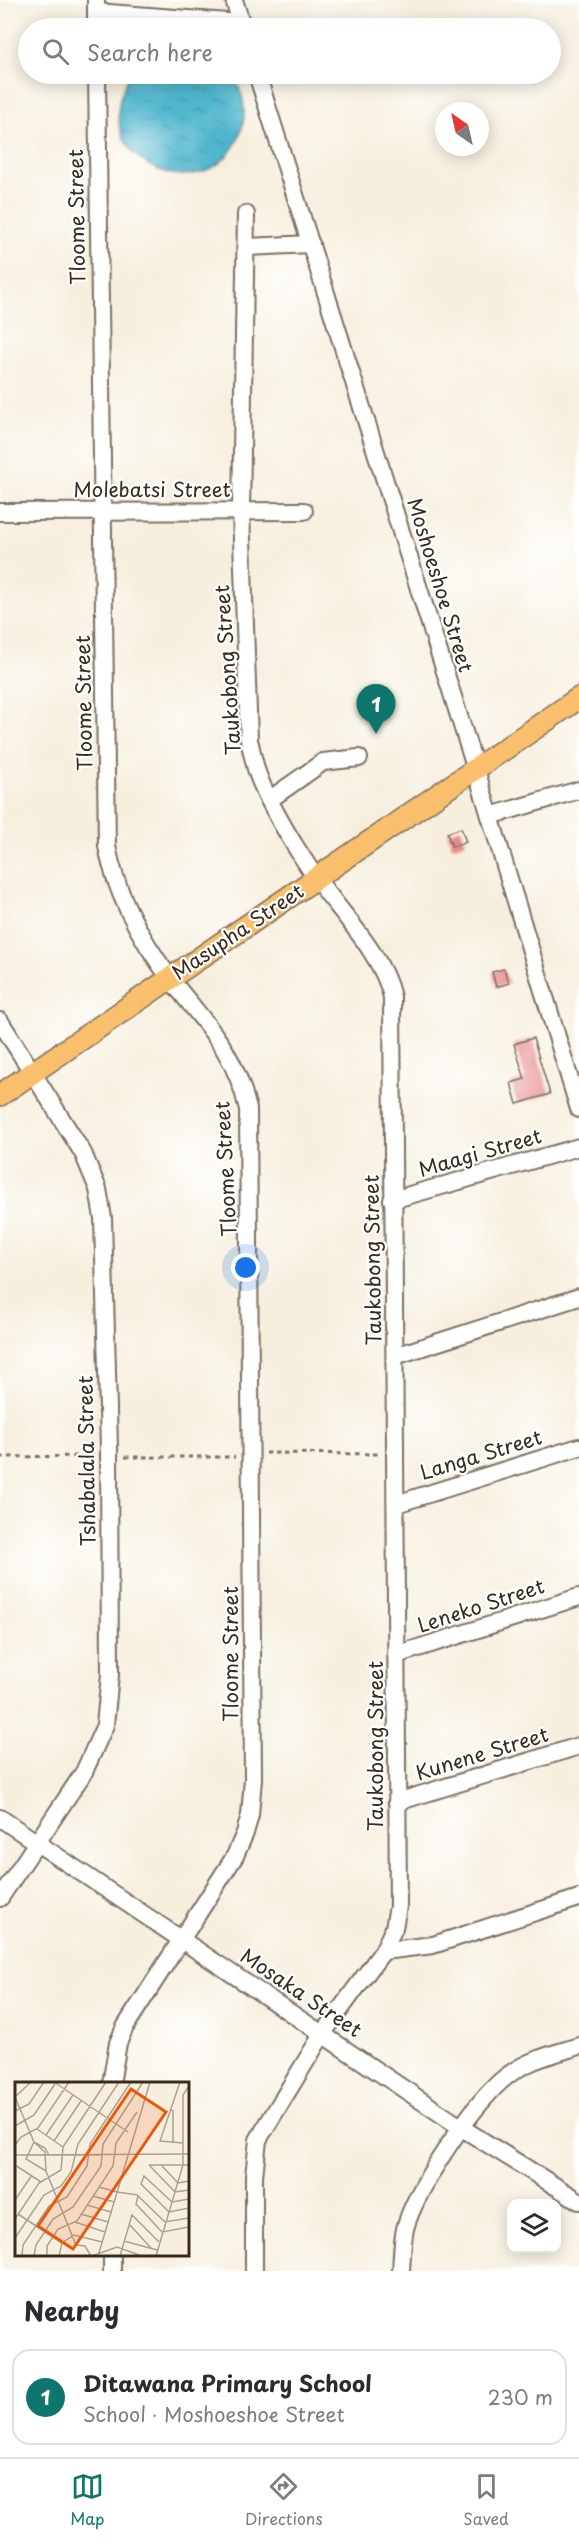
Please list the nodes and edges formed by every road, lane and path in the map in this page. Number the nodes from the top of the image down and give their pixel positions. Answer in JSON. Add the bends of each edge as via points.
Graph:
{"nodes":[{"id":1,"x":234,"y":0,"type":"edge"},
{"id":2,"x":96,"y":14,"type":"edge"},
{"id":3,"x":145,"y":18,"type":"edge"},
{"id":4,"x":240,"y":18,"type":"edge"},
{"id":5,"x":97,"y":84,"type":"edge"},
{"id":6,"x":260,"y":84,"type":"edge"},
{"id":7,"x":246,"y":214,"type":"dead end"},
{"id":8,"x":311,"y":244,"type":"junction"},
{"id":9,"x":247,"y":247,"type":"junction"},
{"id":10,"x":303,"y":510,"type":"dead end"},
{"id":11,"x":241,"y":511,"type":"junction"},
{"id":12,"x":0,"y":512,"type":"edge"},
{"id":13,"x":102,"y":512,"type":"junction"},
{"id":14,"x":579,"y":698,"type":"edge"},
{"id":15,"x":359,"y":758,"type":"dead end"},
{"id":16,"x":476,"y":770,"type":"junction"},
{"id":17,"x":579,"y":790,"type":"edge"},
{"id":18,"x":269,"y":800,"type":"junction"},
{"id":19,"x":490,"y":816,"type":"junction"},
{"id":20,"x":316,"y":879,"type":"junction"},
{"id":21,"x":171,"y":978,"type":"junction"},
{"id":22,"x":0,"y":1021,"type":"edge"},
{"id":23,"x":32,"y":1073,"type":"junction"},
{"id":24,"x":0,"y":1095,"type":"edge"},
{"id":25,"x":579,"y":1109,"type":"edge"},
{"id":26,"x":579,"y":1147,"type":"edge"},
{"id":27,"x":392,"y":1200,"type":"junction"},
{"id":28,"x":579,"y":1297,"type":"edge"},
{"id":29,"x":395,"y":1356,"type":"junction"},
{"id":30,"x":579,"y":1447,"type":"edge"},
{"id":31,"x":251,"y":1455,"type":"junction"},
{"id":32,"x":396,"y":1455,"type":"junction"},
{"id":33,"x":109,"y":1456,"type":"junction"},
{"id":34,"x":0,"y":1457,"type":"edge"},
{"id":35,"x":396,"y":1504,"type":"junction"},
{"id":36,"x":579,"y":1598,"type":"edge"},
{"id":37,"x":396,"y":1655,"type":"junction"},
{"id":38,"x":579,"y":1746,"type":"edge"},
{"id":39,"x":397,"y":1802,"type":"junction"},
{"id":40,"x":0,"y":1818,"type":"edge"},
{"id":41,"x":38,"y":1843,"type":"junction"},
{"id":42,"x":0,"y":1898,"type":"edge"},
{"id":43,"x":579,"y":1898,"type":"edge"},
{"id":44,"x":183,"y":1939,"type":"junction"},
{"id":45,"x":383,"y":1951,"type":"junction"},
{"id":46,"x":323,"y":2033,"type":"junction"},
{"id":47,"x":579,"y":2046,"type":"edge"},
{"id":48,"x":111,"y":2082,"type":"edge"},
{"id":49,"x":462,"y":2127,"type":"junction"},
{"id":50,"x":579,"y":2201,"type":"edge"},
{"id":51,"x":254,"y":2271,"type":"edge"},
{"id":52,"x":401,"y":2271,"type":"edge"}],
"edges":[{"from":1,"to":4,"type":"street"},
{"from":2,"to":3,"type":"street"},
{"from":5,"to":13,"type":"street","name":"Tloome Street"},
{"from":6,"to":8,"type":"street","name":"Moshoeshoe Street"},
{"from":7,"to":9,"type":"street","name":"Taukobong Street"},
{"from":8,"to":9,"type":"street"},
{"from":8,"to":16,"type":"street","name":"Moshoeshoe Street"},
{"from":9,"to":11,"type":"street","name":"Taukobong Street"},
{"from":10,"to":11,"type":"street","name":"Molebatsi Street"},
{"from":11,"to":13,"type":"street","name":"Molebatsi Street"},
{"from":11,"to":18,"type":"street","name":"Taukobong Street","via":[[249,740]]},
{"from":12,"to":13,"type":"street","name":"Molebatsi Street"},
{"from":13,"to":21,"type":"street","name":"Tloome Street","via":[[107,846],[112,873],[127,911]]},
{"from":14,"to":16,"type":"main road","name":"Masupha Street"},
{"from":15,"to":18,"type":"street","via":[[323,762]]},
{"from":16,"to":19,"type":"street","name":"Moshoeshoe Street"},
{"from":16,"to":20,"type":"main road","name":"Masupha Street"},
{"from":17,"to":19,"type":"street"},
{"from":18,"to":20,"type":"street","name":"Taukobong Street"},
{"from":19,"to":25,"type":"street","name":"Moshoeshoe Street"},
{"from":20,"to":21,"type":"main road","name":"Masupha Street"},
{"from":20,"to":27,"type":"street","name":"Taukobong Street","via":[[376,960],[390,987]]},
{"from":21,"to":23,"type":"main road","name":"Masupha Street"},
{"from":21,"to":31,"type":"street","name":"Tloome Street","via":[[230,1057],[248,1109]]},
{"from":22,"to":23,"type":"street","name":"Tshabalala Street"},
{"from":23,"to":24,"type":"main road","name":"Masupha Street"},
{"from":23,"to":33,"type":"street","name":"Tshabalala Street","via":[[83,1154],[98,1189],[103,1218]]},
{"from":26,"to":27,"type":"street","name":"Maagi Street"},
{"from":27,"to":29,"type":"street","name":"Taukobong Street"},
{"from":28,"to":29,"type":"street"},
{"from":29,"to":32,"type":"street","name":"Taukobong Street"},
{"from":30,"to":35,"type":"street","name":"Langa Street"},
{"from":31,"to":32,"type":"path"},
{"from":31,"to":33,"type":"path"},
{"from":31,"to":44,"type":"street","name":"Tloome Street","via":[[252,1798],[245,1833],[235,1856]]},
{"from":32,"to":35,"type":"street","name":"Taukobong Street"},
{"from":33,"to":34,"type":"path"},
{"from":33,"to":41,"type":"street","name":"Tshabalala Street","via":[[110,1675],[105,1725],[84,1772]]},
{"from":35,"to":37,"type":"street","name":"Taukobong Street"},
{"from":36,"to":37,"type":"street","name":"Leneko Street"},
{"from":37,"to":39,"type":"street","name":"Taukobong Street"},
{"from":38,"to":39,"type":"street","name":"Kunene Street"},
{"from":39,"to":45,"type":"street","name":"Taukobong Street","via":[[397,1917]]},
{"from":40,"to":41,"type":"street","name":"Mosaka Street"},
{"from":41,"to":42,"type":"street","name":"Tshabalala Street"},
{"from":41,"to":44,"type":"street","name":"Mosaka Street"},
{"from":43,"to":45,"type":"street","via":[[434,1945]]},
{"from":44,"to":46,"type":"street","name":"Mosaka Street"},
{"from":44,"to":48,"type":"street","name":"Tloome Street","via":[[125,2027]]},
{"from":45,"to":46,"type":"street","name":"Taukobong Street"},
{"from":46,"to":49,"type":"street","name":"Mosaka Street"},
{"from":46,"to":51,"type":"street","name":"Taukobong Street","via":[[258,2140],[254,2165]]},
{"from":47,"to":49,"type":"street","via":[[549,2055],[506,2076]]},
{"from":49,"to":50,"type":"street","name":"Mosaka Street"},
{"from":49,"to":52,"type":"street","via":[[411,2214],[405,2229]]}]}
